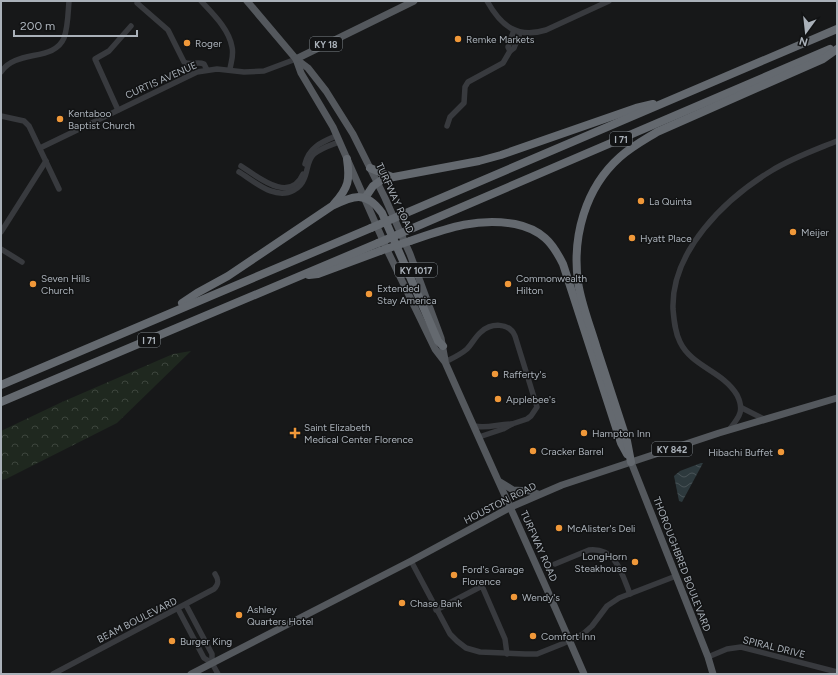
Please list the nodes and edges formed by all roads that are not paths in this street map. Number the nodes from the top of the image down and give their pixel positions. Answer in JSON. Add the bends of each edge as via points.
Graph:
{"nodes":[{"id":1,"x":69,"y":1,"type":"edge"},
{"id":2,"x":138,"y":1,"type":"edge"},
{"id":3,"x":201,"y":1,"type":"edge"},
{"id":4,"x":247,"y":1,"type":"edge"},
{"id":5,"x":414,"y":1,"type":"edge"},
{"id":6,"x":487,"y":1,"type":"edge"},
{"id":7,"x":609,"y":1,"type":"edge"},
{"id":8,"x":131,"y":26,"type":"dead end"},
{"id":9,"x":837,"y":28,"type":"edge"},
{"id":10,"x":514,"y":30,"type":"junction"},
{"id":11,"x":520,"y":32,"type":"junction"},
{"id":12,"x":837,"y":48,"type":"edge"},
{"id":13,"x":510,"y":51,"type":"junction"},
{"id":14,"x":296,"y":59,"type":"junction"},
{"id":15,"x":230,"y":69,"type":"junction"},
{"id":16,"x":207,"y":70,"type":"junction"},
{"id":17,"x":1,"y":72,"type":"edge"},
{"id":18,"x":670,"y":101,"type":"junction"},
{"id":19,"x":118,"y":110,"type":"junction"},
{"id":20,"x":1,"y":116,"type":"edge"},
{"id":21,"x":447,"y":126,"type":"dead end"},
{"id":22,"x":338,"y":139,"type":"junction"},
{"id":23,"x":837,"y":141,"type":"edge"},
{"id":24,"x":40,"y":148,"type":"junction"},
{"id":25,"x":347,"y":159,"type":"junction"},
{"id":26,"x":46,"y":161,"type":"junction"},
{"id":27,"x":370,"y":168,"type":"junction"},
{"id":28,"x":240,"y":169,"type":"dead end"},
{"id":29,"x":393,"y":177,"type":"junction"},
{"id":30,"x":377,"y":183,"type":"junction"},
{"id":31,"x":59,"y":189,"type":"dead end"},
{"id":32,"x":365,"y":198,"type":"junction"},
{"id":33,"x":332,"y":206,"type":"junction"},
{"id":34,"x":1,"y":232,"type":"edge"},
{"id":35,"x":379,"y":247,"type":"junction"},
{"id":36,"x":1,"y":249,"type":"edge"},
{"id":37,"x":22,"y":262,"type":"dead end"},
{"id":38,"x":169,"y":312,"type":"junction"},
{"id":39,"x":443,"y":346,"type":"junction"},
{"id":40,"x":445,"y":362,"type":"junction"},
{"id":41,"x":1,"y":385,"type":"edge"},
{"id":42,"x":837,"y":398,"type":"edge"},
{"id":43,"x":1,"y":402,"type":"edge"},
{"id":44,"x":742,"y":408,"type":"junction"},
{"id":45,"x":764,"y":419,"type":"junction"},
{"id":46,"x":512,"y":424,"type":"junction"},
{"id":47,"x":474,"y":426,"type":"junction"},
{"id":48,"x":729,"y":430,"type":"junction"},
{"id":49,"x":479,"y":437,"type":"junction"},
{"id":50,"x":631,"y":462,"type":"junction"},
{"id":51,"x":498,"y":481,"type":"junction"},
{"id":52,"x":538,"y":494,"type":"junction"},
{"id":53,"x":511,"y":507,"type":"junction"},
{"id":54,"x":411,"y":561,"type":"junction"},
{"id":55,"x":554,"y":564,"type":"dead end"},
{"id":56,"x":215,"y":574,"type":"dead end"},
{"id":57,"x":676,"y":576,"type":"junction"},
{"id":58,"x":630,"y":594,"type":"junction"},
{"id":59,"x":186,"y":605,"type":"junction"},
{"id":60,"x":178,"y":609,"type":"junction"},
{"id":61,"x":436,"y":610,"type":"junction"},
{"id":62,"x":569,"y":641,"type":"junction"},
{"id":63,"x":507,"y":654,"type":"junction"},
{"id":64,"x":708,"y":657,"type":"junction"},
{"id":65,"x":212,"y":663,"type":"junction"},
{"id":66,"x":837,"y":672,"type":"edge"},
{"id":67,"x":53,"y":674,"type":"edge"},
{"id":68,"x":191,"y":674,"type":"edge"},
{"id":69,"x":218,"y":674,"type":"edge"},
{"id":70,"x":584,"y":674,"type":"edge"},
{"id":71,"x":713,"y":674,"type":"edge"}],
"edges":[{"from":1,"to":17,"type":"street","via":[[66,32],[58,47],[12,61]]},
{"from":2,"to":16,"type":"street","via":[[137,3],[168,30],[184,62],[204,64]]},
{"from":3,"to":15,"type":"street","via":[[223,27],[231,43],[233,55]]},
{"from":4,"to":14,"type":"main road","name":"TURFWAY ROAD","number":"KY 1017"},
{"from":5,"to":14,"type":"main road","number":"KY 18"},
{"from":6,"to":10,"type":"street","via":[[499,19]]},
{"from":7,"to":11,"type":"street","via":[[546,30]]},
{"from":8,"to":19,"type":"street","via":[[109,51],[95,59]]},
{"from":9,"to":18,"type":"highway","number":"I 71"},
{"from":10,"to":11,"type":"street"},
{"from":10,"to":13,"type":"street","via":[[508,47]]},
{"from":11,"to":13,"type":"street","via":[[514,48]]},
{"from":12,"to":35,"type":"highway","number":"I 71","bridge":true,"via":[[406,231]]},
{"from":12,"to":50,"type":"highway","via":[[823,59],[658,132],[637,144],[608,169],[594,189],[577,241],[578,283],[627,441]]},
{"from":13,"to":21,"type":"street","via":[[503,63],[468,82],[465,87],[464,103],[450,117]]},
{"from":14,"to":15,"type":"street","name":"CURTIS AVENUE","via":[[264,71],[244,72]]},
{"from":14,"to":22,"type":"main road","name":"TURFWAY ROAD","number":"KY 1017","via":[[301,73]]},
{"from":14,"to":27,"type":"main road","name":"TURFWAY ROAD","number":"KY 1017","via":[[308,68],[326,91],[353,134]]},
{"from":15,"to":16,"type":"street","name":"CURTIS AVENUE"},
{"from":16,"to":19,"type":"street","name":"CURTIS AVENUE","via":[[188,76]]},
{"from":18,"to":29,"type":"highway","via":[[636,108],[501,155]]},
{"from":18,"to":38,"type":"highway","number":"I 71","bridge":true},
{"from":19,"to":24,"type":"street","name":"CURTIS AVENUE"},
{"from":20,"to":24,"type":"street","via":[[26,123]]},
{"from":22,"to":25,"type":"main road","name":"TURFWAY ROAD","number":"KY 1017"},
{"from":22,"to":28,"type":"street","via":[[321,142],[310,151],[301,179],[292,185],[270,185]]},
{"from":23,"to":44,"type":"street","via":[[785,163],[744,189],[707,226],[680,270],[673,306],[675,328],[680,342],[694,360],[731,387]]},
{"from":24,"to":26,"type":"street"},
{"from":25,"to":32,"type":"main road","name":"TURFWAY ROAD","number":"KY 1017"},
{"from":25,"to":33,"type":"highway","via":[[348,182]]},
{"from":26,"to":31,"type":"street"},
{"from":26,"to":34,"type":"street"},
{"from":27,"to":29,"type":"highway"},
{"from":27,"to":30,"type":"main road","name":"TURFWAY ROAD","number":"KY 1017"},
{"from":29,"to":30,"type":"highway"},
{"from":30,"to":32,"type":"highway"},
{"from":30,"to":39,"type":"main road","name":"TURFWAY ROAD","number":"KY 1017","via":[[410,254]]},
{"from":32,"to":33,"type":"highway","via":[[350,198]]},
{"from":32,"to":39,"type":"highway","via":[[378,206],[382,213],[438,340]]},
{"from":32,"to":40,"type":"main road","name":"TURFWAY ROAD","number":"KY 1017","via":[[435,349]]},
{"from":33,"to":38,"type":"highway"},
{"from":35,"to":43,"type":"highway","number":"I 71","via":[[318,274],[296,277]]},
{"from":35,"to":50,"type":"highway","bridge":true,"via":[[410,241],[475,222],[507,223],[533,230],[545,237],[563,264],[621,443]]},
{"from":36,"to":37,"type":"street"},
{"from":38,"to":41,"type":"highway","number":"I 71"},
{"from":39,"to":40,"type":"main road","name":"TURFWAY ROAD","number":"KY 1017"},
{"from":40,"to":46,"type":"street","via":[[469,348],[486,328],[501,325],[513,331],[536,407],[531,416]]},
{"from":40,"to":47,"type":"main road","name":"TURFWAY ROAD","number":"KY 1017"},
{"from":42,"to":45,"type":"main road","name":"HOUSTON ROAD","number":"KY 842"},
{"from":44,"to":45,"type":"street"},
{"from":44,"to":48,"type":"street","via":[[738,419]]},
{"from":45,"to":48,"type":"main road","name":"HOUSTON ROAD","number":"KY 842"},
{"from":46,"to":47,"type":"street","via":[[486,428]]},
{"from":46,"to":49,"type":"street"},
{"from":47,"to":49,"type":"main road","name":"TURFWAY ROAD","number":"KY 1017"},
{"from":48,"to":50,"type":"main road","name":"HOUSTON ROAD","number":"KY 842"},
{"from":49,"to":51,"type":"main road","name":"TURFWAY ROAD","number":"KY 1017"},
{"from":50,"to":52,"type":"main road","name":"HOUSTON ROAD","number":"KY 842"},
{"from":50,"to":57,"type":"main road","name":"THOROUGHBRED BOULEVARD"},
{"from":51,"to":52,"type":"main road","via":[[513,490]]},
{"from":51,"to":53,"type":"main road","name":"TURFWAY ROAD","number":"KY 1017"},
{"from":52,"to":53,"type":"main road","name":"HOUSTON ROAD","number":"KY 842"},
{"from":53,"to":54,"type":"main road","name":"HOUSTON ROAD","number":"KY 842"},
{"from":53,"to":62,"type":"main road","name":"TURFWAY ROAD","number":"KY 1017"},
{"from":54,"to":61,"type":"street"},
{"from":54,"to":65,"type":"main road","name":"HOUSTON ROAD","number":"KY 842"},
{"from":55,"to":58,"type":"street","via":[[589,550],[605,552],[617,562]]},
{"from":56,"to":59,"type":"street","name":"BEAM BOULEVARD","via":[[218,583],[214,589]]},
{"from":57,"to":58,"type":"street"},
{"from":57,"to":64,"type":"main road","name":"THOROUGHBRED BOULEVARD"},
{"from":58,"to":62,"type":"street","via":[[607,606],[588,631]]},
{"from":59,"to":60,"type":"street","name":"BEAM BOULEVARD"},
{"from":59,"to":65,"type":"street","via":[[212,654]]},
{"from":60,"to":65,"type":"street","via":[[204,658]]},
{"from":60,"to":67,"type":"street","name":"BEAM BOULEVARD"},
{"from":61,"to":63,"type":"street","via":[[450,634],[466,648]]},
{"from":61,"to":63,"type":"street","via":[[482,586],[505,639]]},
{"from":62,"to":63,"type":"street","via":[[537,654]]},
{"from":62,"to":70,"type":"main road","name":"TURFWAY ROAD","number":"KY 1017"},
{"from":64,"to":66,"type":"street","name":"SPIRAL DRIVE","via":[[727,649],[741,647]]},
{"from":64,"to":71,"type":"main road","name":"THOROUGHBRED BOULEVARD"},
{"from":65,"to":68,"type":"main road","name":"HOUSTON ROAD","number":"KY 842"},
{"from":65,"to":69,"type":"street"}]}
